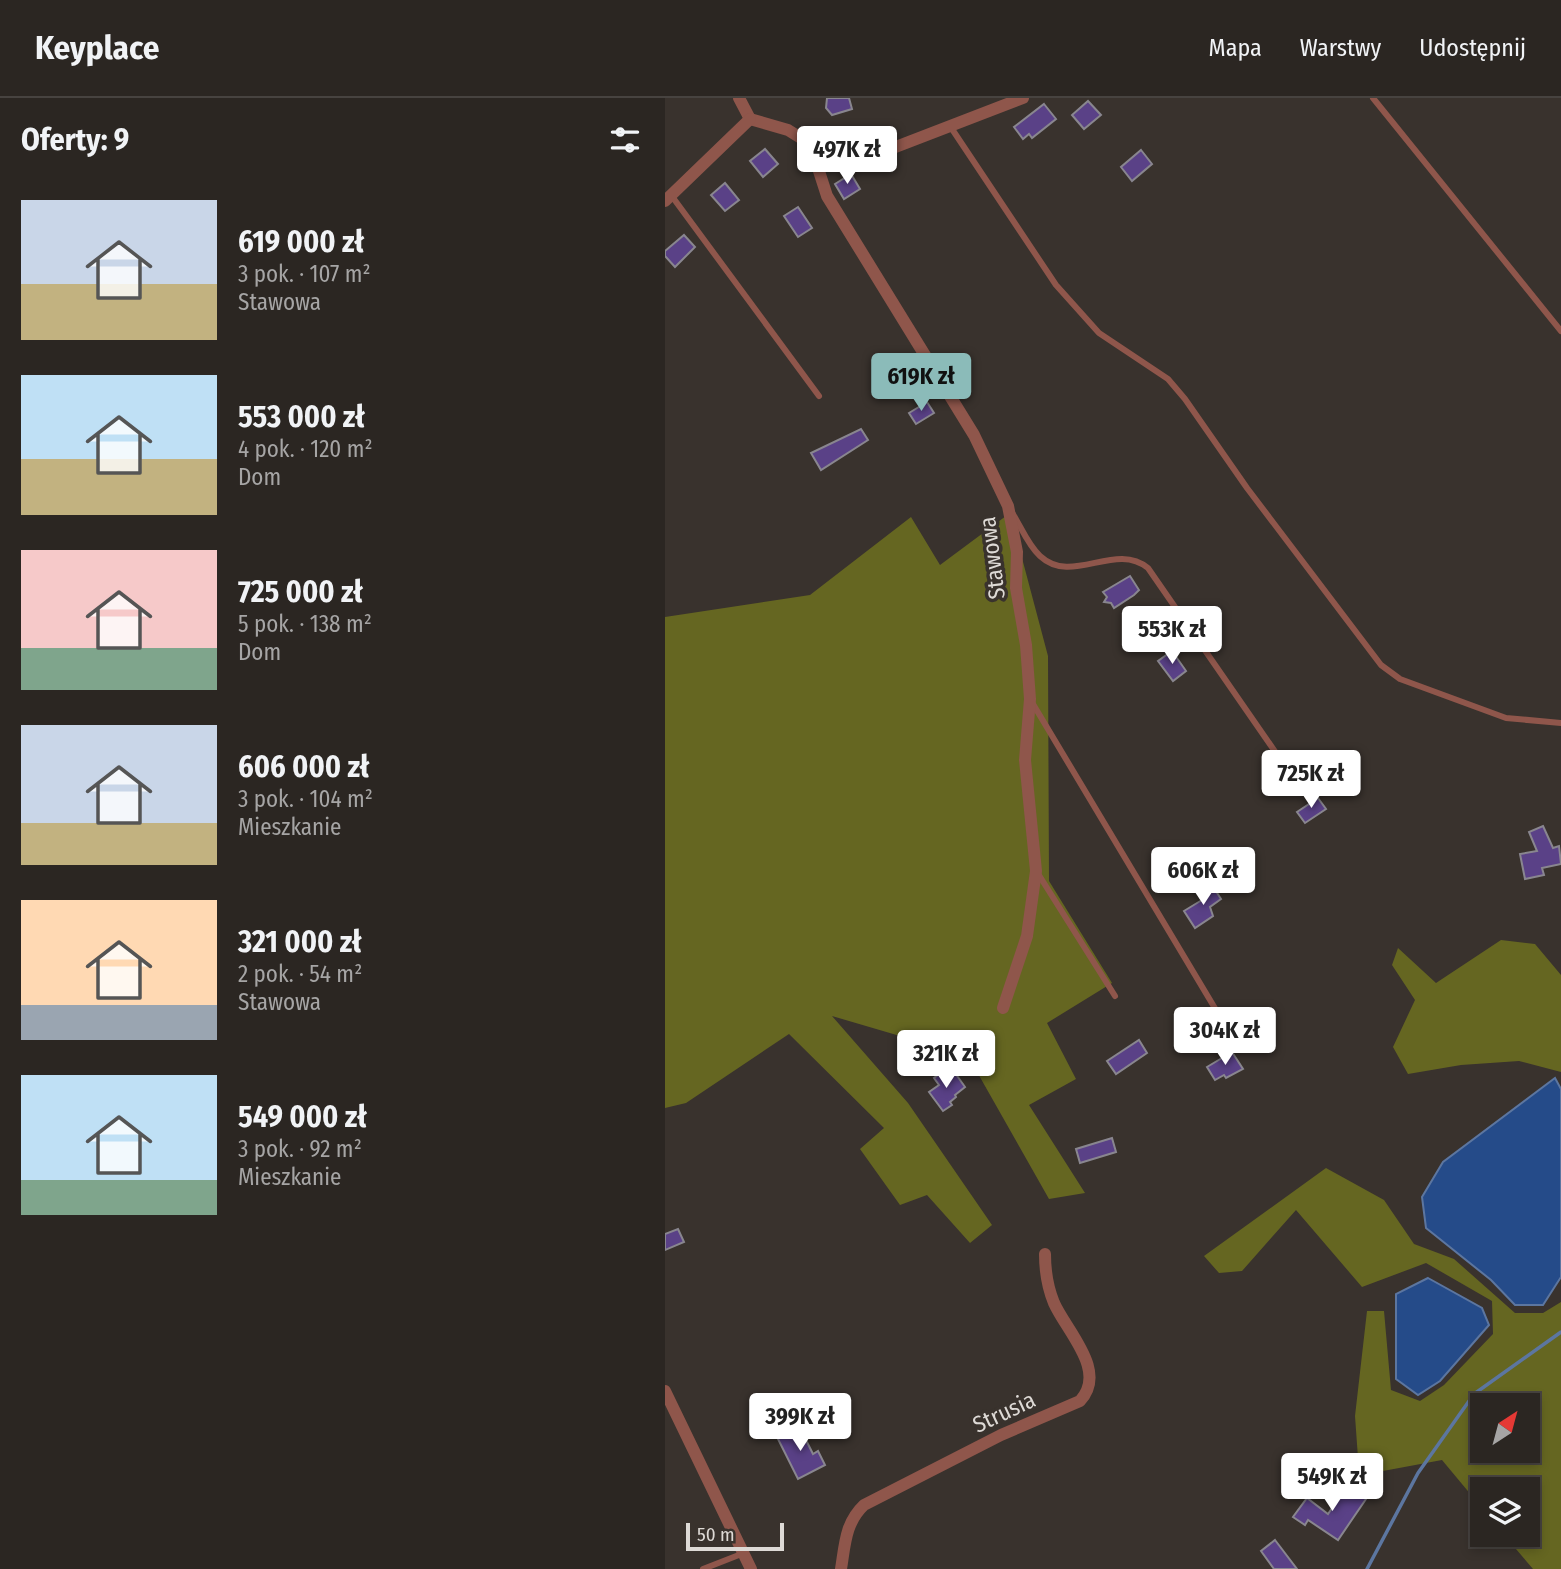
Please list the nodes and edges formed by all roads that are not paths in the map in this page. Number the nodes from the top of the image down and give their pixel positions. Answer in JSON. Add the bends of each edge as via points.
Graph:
{"nodes":[{"id":1,"x":739,"y":98,"type":"edge"},
{"id":2,"x":1023,"y":98,"type":"edge"},
{"id":3,"x":1373,"y":98,"type":"edge"},
{"id":4,"x":1007,"y":101,"type":"edge"},
{"id":5,"x":750,"y":119,"type":"junction"},
{"id":6,"x":950,"y":126,"type":"junction"},
{"id":7,"x":817,"y":148,"type":"junction"},
{"id":8,"x":668,"y":198,"type":"edge"},
{"id":9,"x":1561,"y":331,"type":"edge"},
{"id":10,"x":818,"y":396,"type":"dead end"},
{"id":11,"x":1008,"y":506,"type":"junction"},
{"id":12,"x":1030,"y":699,"type":"junction"},
{"id":13,"x":1561,"y":723,"type":"edge"},
{"id":14,"x":1276,"y":753,"type":"dead end"},
{"id":15,"x":1037,"y":871,"type":"junction"},
{"id":16,"x":1115,"y":996,"type":"dead end"},
{"id":17,"x":1003,"y":1008,"type":"dead end"},
{"id":18,"x":1219,"y":1016,"type":"dead end"},
{"id":19,"x":1045,"y":1254,"type":"dead end"},
{"id":20,"x":665,"y":1391,"type":"edge"},
{"id":21,"x":744,"y":1553,"type":"junction"},
{"id":22,"x":703,"y":1569,"type":"edge"},
{"id":23,"x":751,"y":1569,"type":"edge"},
{"id":24,"x":841,"y":1569,"type":"edge"}],
"edges":[{"from":1,"to":5,"type":"street"},
{"from":2,"to":4,"type":"street"},
{"from":3,"to":9,"type":"lane"},
{"from":4,"to":6,"type":"street"},
{"from":5,"to":7,"type":"street","via":[[788,130]]},
{"from":5,"to":8,"type":"street"},
{"from":6,"to":7,"type":"street","via":[[893,148],[852,157]]},
{"from":6,"to":13,"type":"lane","via":[[1056,285],[1099,333],[1168,379],[1381,665],[1400,679],[1506,718]]},
{"from":7,"to":11,"type":"street","name":"Stawowa","via":[[827,197],[974,435]]},
{"from":8,"to":10,"type":"lane"},
{"from":11,"to":12,"type":"street","name":"Stawowa","via":[[1017,552],[1016,587]]},
{"from":11,"to":14,"type":"lane","via":[[1037,554],[1048,563],[1063,568],[1128,557],[1148,568]]},
{"from":12,"to":15,"type":"street","name":"Stawowa","via":[[1025,760]]},
{"from":12,"to":18,"type":"lane"},
{"from":15,"to":16,"type":"lane"},
{"from":15,"to":17,"type":"street","name":"Stawowa","via":[[1027,936]]},
{"from":19,"to":24,"type":"street","name":"Strusia","via":[[1045,1276],[1054,1303],[1087,1363],[1090,1391],[1080,1401],[1001,1435],[864,1505],[847,1530]]},
{"from":20,"to":21,"type":"street"},
{"from":21,"to":22,"type":"lane"},
{"from":21,"to":23,"type":"street"}]}
